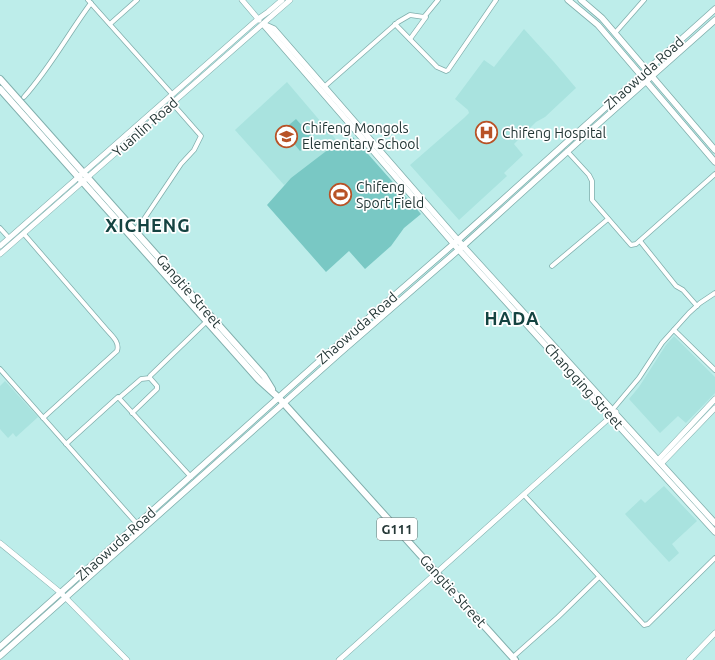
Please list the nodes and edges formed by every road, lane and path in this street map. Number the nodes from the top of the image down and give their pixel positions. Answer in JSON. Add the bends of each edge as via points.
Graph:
{"nodes":[{"id":1,"x":137,"y":0,"type":"edge"},
{"id":2,"x":242,"y":0,"type":"edge"},
{"id":3,"x":282,"y":0,"type":"edge"},
{"id":4,"x":290,"y":0,"type":"edge"},
{"id":5,"x":438,"y":0,"type":"edge"},
{"id":6,"x":496,"y":0,"type":"edge"},
{"id":7,"x":568,"y":0,"type":"edge"},
{"id":8,"x":644,"y":0,"type":"edge"},
{"id":9,"x":586,"y":1,"type":"edge"},
{"id":10,"x":90,"y":2,"type":"edge"},
{"id":11,"x":715,"y":9,"type":"edge"},
{"id":12,"x":426,"y":16,"type":"junction"},
{"id":13,"x":258,"y":19,"type":"junction"},
{"id":14,"x":715,"y":20,"type":"edge"},
{"id":15,"x":110,"y":24,"type":"junction"},
{"id":16,"x":263,"y":24,"type":"junction"},
{"id":17,"x":395,"y":24,"type":"junction"},
{"id":18,"x":615,"y":33,"type":"junction"},
{"id":19,"x":410,"y":39,"type":"junction"},
{"id":20,"x":647,"y":71,"type":"junction"},
{"id":21,"x":641,"y":76,"type":"junction"},
{"id":22,"x":652,"y":76,"type":"junction"},
{"id":23,"x":0,"y":79,"type":"edge"},
{"id":24,"x":645,"y":82,"type":"junction"},
{"id":25,"x":324,"y":87,"type":"junction"},
{"id":26,"x":0,"y":89,"type":"edge"},
{"id":27,"x":172,"y":94,"type":"junction"},
{"id":28,"x":24,"y":97,"type":"dead end"},
{"id":29,"x":172,"y":103,"type":"junction"},
{"id":30,"x":715,"y":150,"type":"edge"},
{"id":31,"x":567,"y":151,"type":"junction"},
{"id":32,"x":715,"y":162,"type":"edge"},
{"id":33,"x":84,"y":172,"type":"junction"},
{"id":34,"x":715,"y":174,"type":"edge"},
{"id":35,"x":88,"y":177,"type":"junction"},
{"id":36,"x":81,"y":179,"type":"junction"},
{"id":37,"x":608,"y":219,"type":"junction"},
{"id":38,"x":0,"y":228,"type":"edge"},
{"id":39,"x":135,"y":230,"type":"junction"},
{"id":40,"x":24,"y":234,"type":"junction"},
{"id":41,"x":9,"y":238,"type":"junction"},
{"id":42,"x":640,"y":241,"type":"junction"},
{"id":43,"x":456,"y":242,"type":"junction"},
{"id":44,"x":0,"y":246,"type":"edge"},
{"id":45,"x":461,"y":248,"type":"junction"},
{"id":46,"x":0,"y":254,"type":"edge"},
{"id":47,"x":552,"y":266,"type":"dead end"},
{"id":48,"x":715,"y":293,"type":"edge"},
{"id":49,"x":697,"y":306,"type":"junction"},
{"id":50,"x":207,"y":321,"type":"junction"},
{"id":51,"x":674,"y":330,"type":"junction"},
{"id":52,"x":0,"y":369,"type":"edge"},
{"id":53,"x":715,"y":370,"type":"edge"},
{"id":54,"x":150,"y":378,"type":"junction"},
{"id":55,"x":119,"y":398,"type":"junction"},
{"id":56,"x":279,"y":398,"type":"junction"},
{"id":57,"x":715,"y":399,"type":"edge"},
{"id":58,"x":283,"y":404,"type":"junction"},
{"id":59,"x":715,"y":408,"type":"edge"},
{"id":60,"x":132,"y":413,"type":"junction"},
{"id":61,"x":613,"y":413,"type":"junction"},
{"id":62,"x":43,"y":418,"type":"junction"},
{"id":63,"x":66,"y":444,"type":"junction"},
{"id":64,"x":660,"y":461,"type":"junction"},
{"id":65,"x":191,"y":477,"type":"junction"},
{"id":66,"x":524,"y":495,"type":"junction"},
{"id":67,"x":715,"y":523,"type":"edge"},
{"id":68,"x":138,"y":525,"type":"junction"},
{"id":69,"x":715,"y":532,"type":"edge"},
{"id":70,"x":0,"y":543,"type":"edge"},
{"id":71,"x":715,"y":558,"type":"edge"},
{"id":72,"x":437,"y":573,"type":"junction"},
{"id":73,"x":599,"y":577,"type":"junction"},
{"id":74,"x":60,"y":593,"type":"junction"},
{"id":75,"x":66,"y":598,"type":"junction"},
{"id":76,"x":715,"y":633,"type":"edge"},
{"id":77,"x":0,"y":647,"type":"edge"},
{"id":78,"x":0,"y":656,"type":"edge"},
{"id":79,"x":514,"y":659,"type":"edge"},
{"id":80,"x":127,"y":660,"type":"edge"},
{"id":81,"x":339,"y":660,"type":"edge"},
{"id":82,"x":689,"y":660,"type":"edge"}],
"edges":[{"from":1,"to":15,"type":"street"},
{"from":2,"to":13,"type":"street","name":"Changqing Street"},
{"from":3,"to":13,"type":"street","name":"Yuanlin Road"},
{"from":4,"to":16,"type":"street","name":"Yuanlin Road"},
{"from":5,"to":12,"type":"street"},
{"from":6,"to":19,"type":"street","via":[[446,71],[437,68]]},
{"from":7,"to":21,"type":"main road","via":[[598,25]]},
{"from":8,"to":18,"type":"street"},
{"from":9,"to":18,"type":"main road"},
{"from":10,"to":15,"type":"street"},
{"from":10,"to":28,"type":"street","via":[[44,73]]},
{"from":11,"to":20,"type":"main road","name":"Zhaowuda Road"},
{"from":12,"to":17,"type":"street","via":[[424,18],[410,15]]},
{"from":12,"to":19,"type":"street"},
{"from":13,"to":16,"type":"street","name":"Changqing Street"},
{"from":13,"to":27,"type":"street","name":"Yuanlin Road"},
{"from":14,"to":22,"type":"main road","name":"Zhaowuda Road"},
{"from":15,"to":27,"type":"street"},
{"from":16,"to":25,"type":"main road","name":"Changqing Street","via":[[274,29]]},
{"from":16,"to":29,"type":"street","name":"Yuanlin Road"},
{"from":16,"to":43,"type":"main road","name":"Changqing Street"},
{"from":17,"to":19,"type":"street"},
{"from":17,"to":25,"type":"street"},
{"from":18,"to":20,"type":"main road"},
{"from":20,"to":21,"type":"main road","name":"Zhaowuda Road"},
{"from":20,"to":22,"type":"main road"},
{"from":21,"to":24,"type":"main road"},
{"from":21,"to":43,"type":"main road","name":"Zhaowuda Road"},
{"from":22,"to":24,"type":"main road","name":"Zhaowuda Road"},
{"from":22,"to":30,"type":"main road"},
{"from":23,"to":33,"type":"highway","name":"Gangtie Street"},
{"from":24,"to":31,"type":"main road","name":"Zhaowuda Road"},
{"from":24,"to":32,"type":"main road"},
{"from":25,"to":43,"type":"main road","name":"Changqing Street"},
{"from":26,"to":36,"type":"highway","name":"Gangtie Street","number":"G111"},
{"from":27,"to":33,"type":"street","name":"Yuanlin Road"},
{"from":29,"to":35,"type":"street","name":"Yuanlin Road"},
{"from":29,"to":39,"type":"street","via":[[201,136],[194,150],[181,164]]},
{"from":31,"to":37,"type":"street","via":[[589,176],[592,181],[592,200]]},
{"from":31,"to":45,"type":"main road","name":"Zhaowuda Road"},
{"from":33,"to":35,"type":"highway","name":"Gangtie Street"},
{"from":33,"to":36,"type":"street","name":"Yuanlin Road"},
{"from":34,"to":42,"type":"street"},
{"from":35,"to":36,"type":"street","name":"Yuanlin Road"},
{"from":35,"to":39,"type":"highway","name":"Gangtie Street"},
{"from":36,"to":40,"type":"street","name":"Yuanlin Road"},
{"from":36,"to":41,"type":"street","name":"Yuanlin Road"},
{"from":36,"to":50,"type":"highway","name":"Gangtie Street","number":"G111"},
{"from":37,"to":42,"type":"street","via":[[631,245]]},
{"from":37,"to":47,"type":"street"},
{"from":38,"to":41,"type":"street"},
{"from":39,"to":56,"type":"highway","name":"Gangtie Street","via":[[264,376]]},
{"from":40,"to":46,"type":"street","name":"Yuanlin Road"},
{"from":40,"to":62,"type":"street","via":[[118,346],[117,351]]},
{"from":41,"to":44,"type":"street","name":"Yuanlin Road"},
{"from":42,"to":49,"type":"street","via":[[676,286]]},
{"from":43,"to":45,"type":"main road","name":"Changqing Street"},
{"from":43,"to":56,"type":"main road","name":"Zhaowuda Road"},
{"from":45,"to":58,"type":"main road","name":"Zhaowuda Road"},
{"from":45,"to":61,"type":"main road","name":"Changqing Street"},
{"from":48,"to":49,"type":"street"},
{"from":49,"to":51,"type":"street"},
{"from":50,"to":54,"type":"street"},
{"from":50,"to":56,"type":"highway","name":"Gangtie Street","number":"G111","via":[[259,380]]},
{"from":51,"to":53,"type":"street"},
{"from":51,"to":61,"type":"street"},
{"from":52,"to":62,"type":"street"},
{"from":54,"to":55,"type":"street","via":[[141,379]]},
{"from":54,"to":60,"type":"street","via":[[157,389]]},
{"from":55,"to":60,"type":"street"},
{"from":55,"to":63,"type":"street"},
{"from":56,"to":58,"type":"highway","name":"Gangtie Street","number":"G111"},
{"from":56,"to":65,"type":"main road","name":"Zhaowuda Road"},
{"from":57,"to":64,"type":"street"},
{"from":58,"to":72,"type":"highway","name":"Gangtie Street","number":"G111"},
{"from":58,"to":75,"type":"main road","name":"Zhaowuda Road"},
{"from":59,"to":64,"type":"street"},
{"from":60,"to":65,"type":"street"},
{"from":61,"to":64,"type":"main road","name":"Changqing Street"},
{"from":61,"to":66,"type":"street"},
{"from":61,"to":69,"type":"main road","name":"Changqing Street"},
{"from":62,"to":63,"type":"street"},
{"from":63,"to":68,"type":"street"},
{"from":64,"to":67,"type":"main road","name":"Changqing Street"},
{"from":65,"to":68,"type":"main road","name":"Zhaowuda Road"},
{"from":66,"to":72,"type":"street"},
{"from":66,"to":73,"type":"street"},
{"from":68,"to":74,"type":"main road","name":"Zhaowuda Road"},
{"from":70,"to":74,"type":"street"},
{"from":71,"to":73,"type":"street","via":[[654,619],[644,625]]},
{"from":72,"to":79,"type":"highway","name":"Gangtie Street","number":"G111"},
{"from":72,"to":81,"type":"street"},
{"from":73,"to":79,"type":"street"},
{"from":74,"to":75,"type":"street"},
{"from":74,"to":77,"type":"main road","name":"Zhaowuda Road"},
{"from":75,"to":78,"type":"main road","name":"Zhaowuda Road"},
{"from":75,"to":80,"type":"street"},
{"from":76,"to":82,"type":"street"}]}
